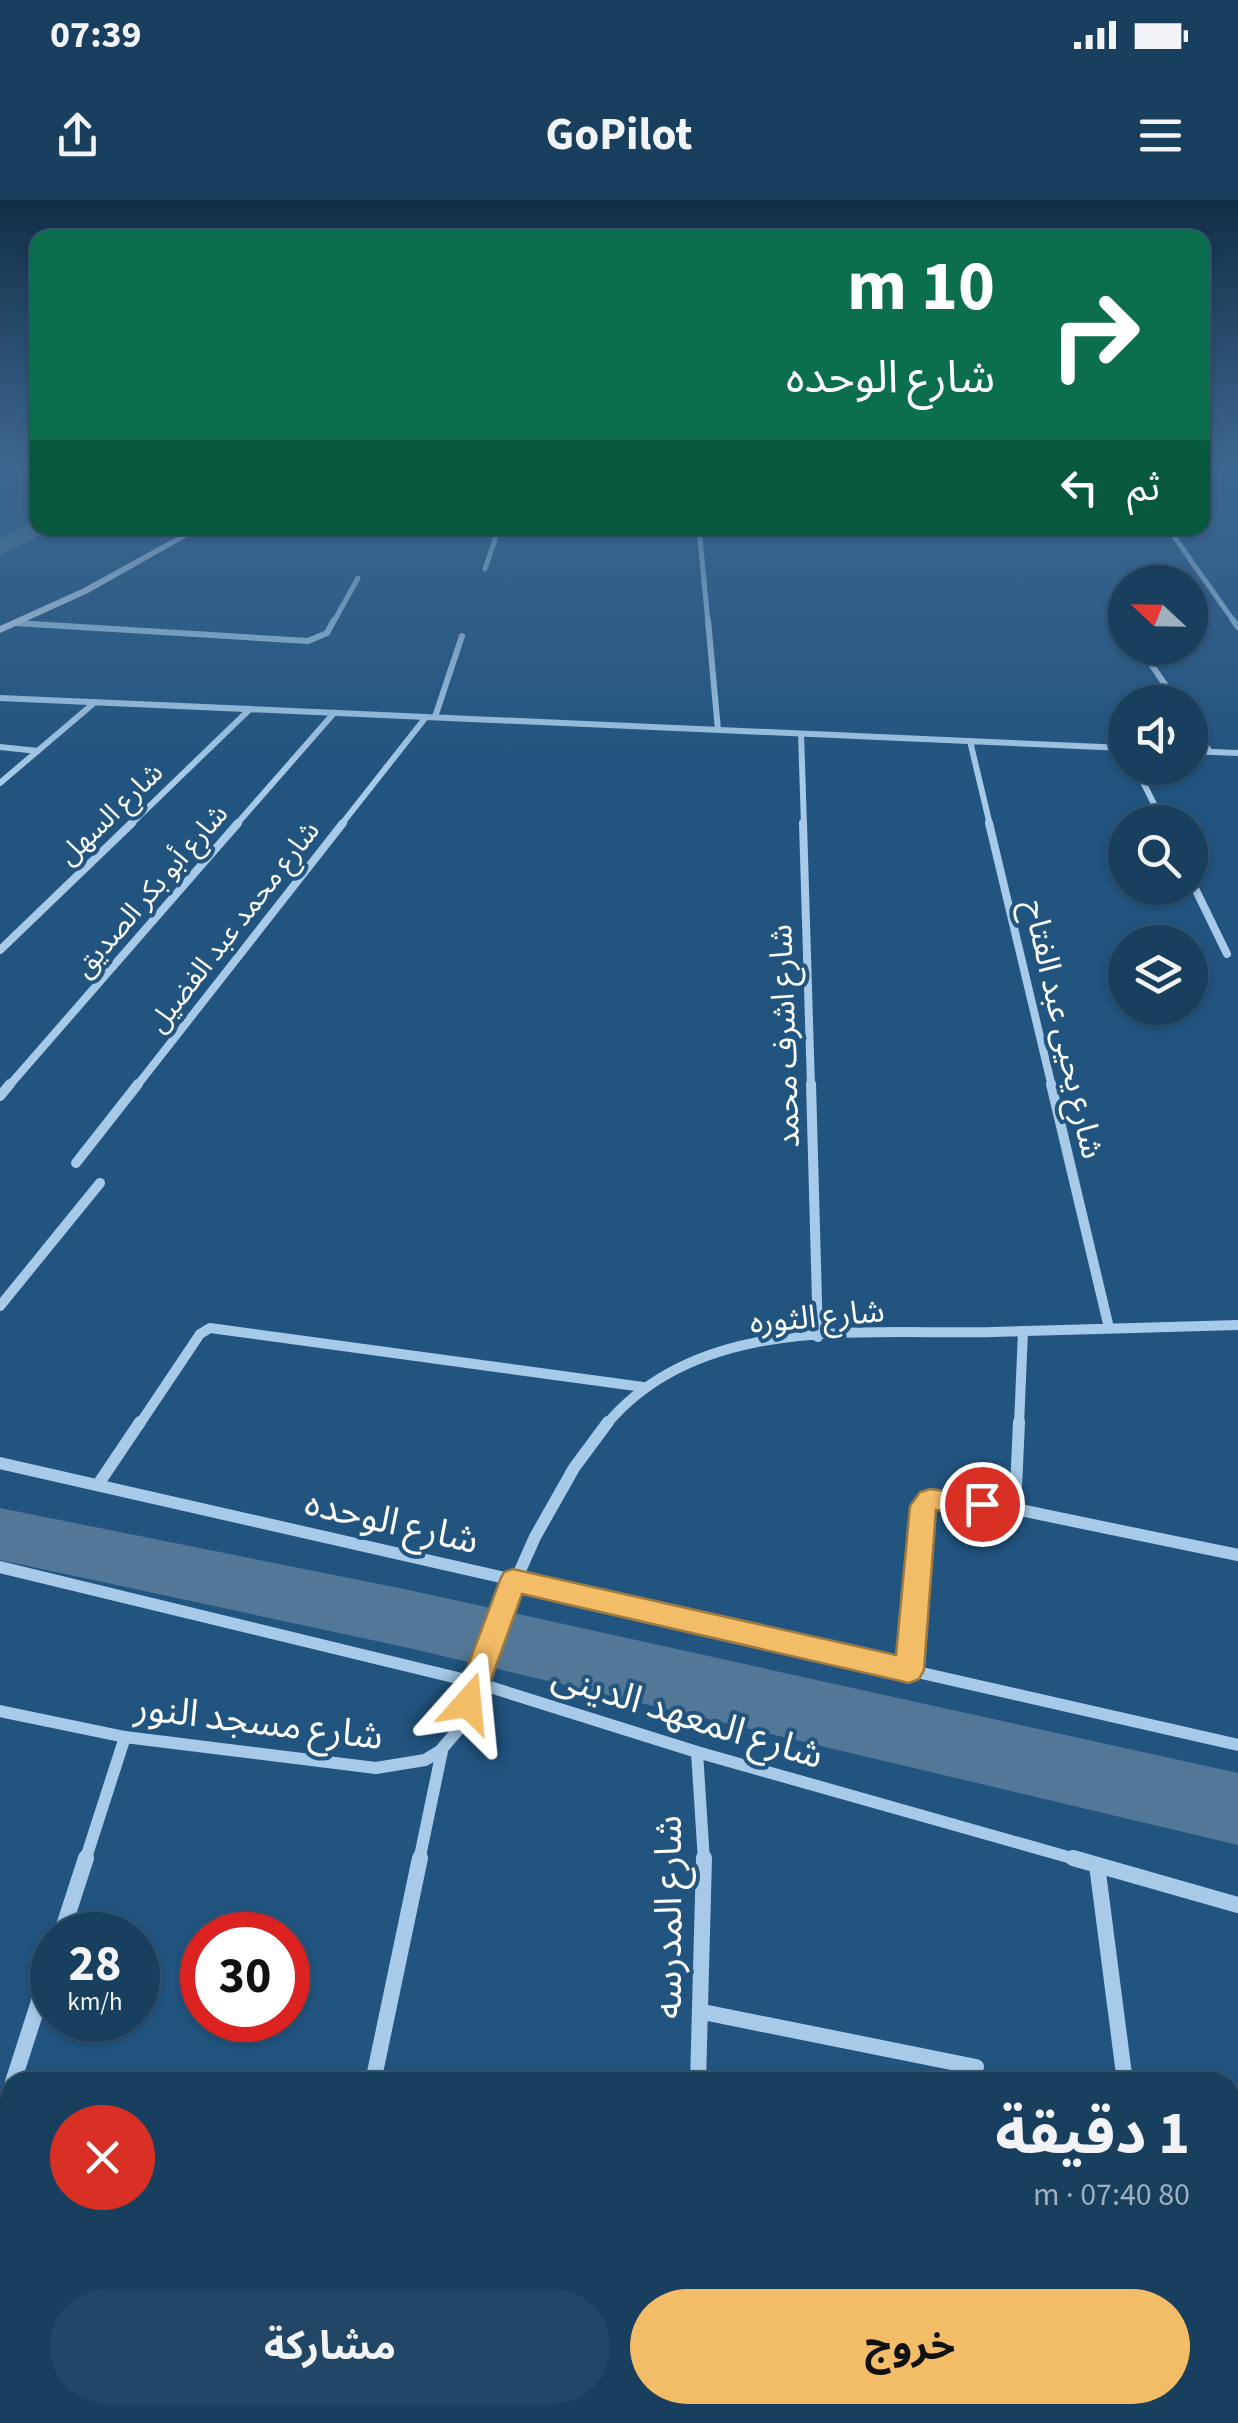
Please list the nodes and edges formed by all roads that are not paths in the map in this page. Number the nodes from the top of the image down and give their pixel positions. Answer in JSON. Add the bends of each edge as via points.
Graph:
{"nodes":[{"id":1,"x":127,"y":569,"type":"edge"},
{"id":2,"x":703,"y":569,"type":"edge"},
{"id":3,"x":1197,"y":569,"type":"edge"},
{"id":4,"x":358,"y":578,"type":"dead end"},
{"id":5,"x":1220,"y":602,"type":"junction"},
{"id":6,"x":1238,"y":602,"type":"edge"},
{"id":7,"x":15,"y":623,"type":"junction"},
{"id":8,"x":1238,"y":627,"type":"edge"},
{"id":9,"x":0,"y":630,"type":"edge"},
{"id":10,"x":462,"y":636,"type":"dead end"},
{"id":11,"x":0,"y":698,"type":"edge"},
{"id":12,"x":95,"y":702,"type":"junction"},
{"id":13,"x":250,"y":709,"type":"junction"},
{"id":14,"x":334,"y":713,"type":"junction"},
{"id":15,"x":431,"y":717,"type":"junction"},
{"id":16,"x":718,"y":730,"type":"junction"},
{"id":17,"x":801,"y":734,"type":"junction"},
{"id":18,"x":970,"y":742,"type":"junction"},
{"id":19,"x":0,"y":747,"type":"edge"},
{"id":20,"x":1108,"y":747,"type":"edge"},
{"id":21,"x":1208,"y":749,"type":"edge"},
{"id":22,"x":38,"y":751,"type":"junction"},
{"id":23,"x":1210,"y":752,"type":"joint"},
{"id":24,"x":1238,"y":754,"type":"edge"},
{"id":25,"x":0,"y":783,"type":"edge"},
{"id":26,"x":1203,"y":905,"type":"edge"},
{"id":27,"x":0,"y":950,"type":"edge"},
{"id":28,"x":1227,"y":954,"type":"dead end"},
{"id":29,"x":0,"y":1096,"type":"edge"},
{"id":30,"x":76,"y":1163,"type":"dead end"},
{"id":31,"x":100,"y":1184,"type":"dead end"},
{"id":32,"x":0,"y":1306,"type":"edge"},
{"id":33,"x":1238,"y":1324,"type":"edge"},
{"id":34,"x":1109,"y":1328,"type":"junction"},
{"id":35,"x":1023,"y":1331,"type":"junction"},
{"id":36,"x":818,"y":1336,"type":"junction"},
{"id":37,"x":643,"y":1386,"type":"junction"},
{"id":38,"x":0,"y":1462,"type":"edge"},
{"id":39,"x":99,"y":1483,"type":"junction"},
{"id":40,"x":1015,"y":1509,"type":"junction"},
{"id":41,"x":1238,"y":1555,"type":"edge"},
{"id":42,"x":0,"y":1567,"type":"edge"},
{"id":43,"x":513,"y":1580,"type":"junction"},
{"id":44,"x":909,"y":1670,"type":"junction"},
{"id":45,"x":474,"y":1682,"type":"junction"},
{"id":46,"x":0,"y":1711,"type":"edge"},
{"id":47,"x":125,"y":1736,"type":"junction"},
{"id":48,"x":1238,"y":1745,"type":"edge"},
{"id":49,"x":442,"y":1750,"type":"junction"},
{"id":50,"x":697,"y":1752,"type":"junction"},
{"id":51,"x":1097,"y":1865,"type":"junction"},
{"id":52,"x":1238,"y":1906,"type":"edge"},
{"id":53,"x":68,"y":1912,"type":"edge"},
{"id":54,"x":703,"y":2012,"type":"junction"},
{"id":55,"x":30,"y":2031,"type":"edge"},
{"id":56,"x":976,"y":2067,"type":"dead end"},
{"id":57,"x":17,"y":2072,"type":"edge"},
{"id":58,"x":375,"y":2072,"type":"edge"},
{"id":59,"x":699,"y":2072,"type":"edge"},
{"id":60,"x":1124,"y":2072,"type":"edge"}],
"edges":[{"from":1,"to":7,"type":"main road"},
{"from":2,"to":16,"type":"street"},
{"from":3,"to":5,"type":"street"},
{"from":4,"to":7,"type":"street","via":[[327,634],[308,640]]},
{"from":5,"to":6,"type":"street"},
{"from":5,"to":8,"type":"street"},
{"from":7,"to":9,"type":"main road"},
{"from":10,"to":15,"type":"street"},
{"from":11,"to":12,"type":"street"},
{"from":12,"to":13,"type":"street"},
{"from":12,"to":22,"type":"street"},
{"from":13,"to":14,"type":"street"},
{"from":13,"to":27,"type":"street","name":"شارع السهل"},
{"from":14,"to":15,"type":"street"},
{"from":14,"to":29,"type":"street","name":"شارع أبو بكر الصديق"},
{"from":15,"to":16,"type":"street"},
{"from":15,"to":30,"type":"street","name":"شارع محمد عبد الفضيل"},
{"from":16,"to":17,"type":"street"},
{"from":17,"to":18,"type":"street"},
{"from":17,"to":36,"type":"street","name":"شارع اشرف محمد"},
{"from":18,"to":20,"type":"street"},
{"from":18,"to":34,"type":"street","name":"شارع يحيى عبد الفتاح"},
{"from":19,"to":22,"type":"street"},
{"from":21,"to":23,"type":"street"},
{"from":22,"to":25,"type":"street"},
{"from":23,"to":24,"type":"street"},
{"from":26,"to":28,"type":"street"},
{"from":31,"to":32,"type":"street"},
{"from":33,"to":34,"type":"street","name":"شارع الثوره"},
{"from":34,"to":35,"type":"street","name":"شارع الثوره"},
{"from":35,"to":36,"type":"street","name":"شارع الثوره"},
{"from":35,"to":40,"type":"street"},
{"from":36,"to":37,"type":"street","name":"شارع الثوره","via":[[743,1346],[680,1365]]},
{"from":37,"to":39,"type":"street","via":[[210,1328]]},
{"from":37,"to":43,"type":"street","name":"شارع الثوره","via":[[576,1467]]},
{"from":38,"to":39,"type":"street","name":"شارع الوحده"},
{"from":39,"to":43,"type":"street","name":"شارع الوحده"},
{"from":40,"to":41,"type":"street"},
{"from":40,"to":44,"type":"street","via":[[949,1499],[923,1506]]},
{"from":42,"to":45,"type":"street","name":"شارع المعهد الدينى"},
{"from":43,"to":44,"type":"street","name":"شارع الوحده"},
{"from":43,"to":45,"type":"street"},
{"from":44,"to":48,"type":"street","name":"شارع الوحده"},
{"from":45,"to":49,"type":"street","via":[[463,1725]]},
{"from":45,"to":50,"type":"street","name":"شارع المعهد الدينى"},
{"from":46,"to":47,"type":"street","name":"شارع مسجد النور"},
{"from":47,"to":49,"type":"street","name":"شارع مسجد النور","via":[[376,1768],[411,1767]]},
{"from":47,"to":53,"type":"street"},
{"from":49,"to":58,"type":"street"},
{"from":50,"to":51,"type":"street","name":"شارع المعهد الدينى"},
{"from":50,"to":54,"type":"street","name":"شارع المدرسه","via":[[705,1873]]},
{"from":51,"to":52,"type":"street","name":"شارع المعهد الدينى"},
{"from":51,"to":60,"type":"street"},
{"from":54,"to":56,"type":"street"},
{"from":54,"to":59,"type":"street","name":"شارع المدرسه"},
{"from":55,"to":57,"type":"street"}]}
